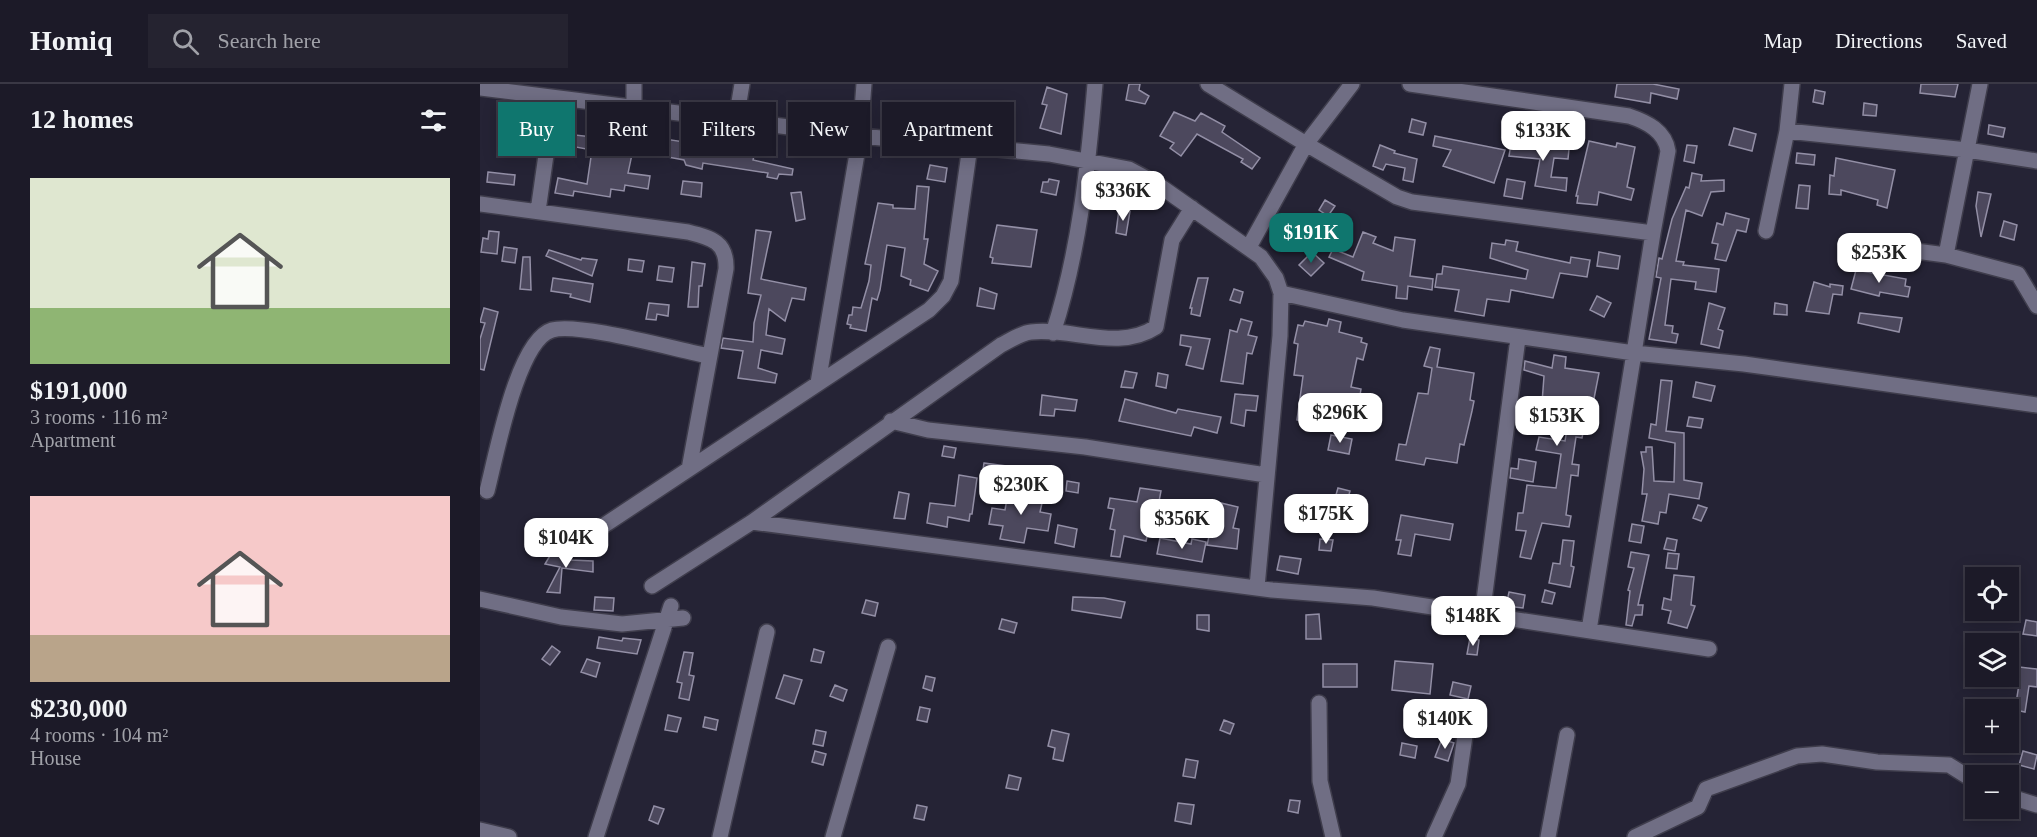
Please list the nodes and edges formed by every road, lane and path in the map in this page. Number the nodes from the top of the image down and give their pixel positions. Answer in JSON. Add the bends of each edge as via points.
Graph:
{"nodes":[{"id":1,"x":634,"y":84,"type":"edge"},
{"id":2,"x":742,"y":84,"type":"edge"},
{"id":3,"x":864,"y":84,"type":"edge"},
{"id":4,"x":1095,"y":84,"type":"edge"},
{"id":5,"x":1208,"y":84,"type":"edge"},
{"id":6,"x":1352,"y":84,"type":"edge"},
{"id":7,"x":1410,"y":84,"type":"edge"},
{"id":8,"x":1792,"y":84,"type":"edge"},
{"id":9,"x":1980,"y":84,"type":"edge"},
{"id":10,"x":480,"y":88,"type":"edge"},
{"id":11,"x":1495,"y":89,"type":"edge"},
{"id":12,"x":554,"y":99,"type":"junction"},
{"id":13,"x":634,"y":102,"type":"edge"},
{"id":14,"x":739,"y":102,"type":"edge"},
{"id":15,"x":863,"y":102,"type":"edge"},
{"id":16,"x":587,"y":103,"type":"edge"},
{"id":17,"x":1787,"y":131,"type":"junction"},
{"id":18,"x":1306,"y":144,"type":"junction"},
{"id":19,"x":1014,"y":150,"type":"edge"},
{"id":20,"x":1967,"y":150,"type":"junction"},
{"id":21,"x":857,"y":156,"type":"edge"},
{"id":22,"x":969,"y":156,"type":"edge"},
{"id":23,"x":1089,"y":161,"type":"junction"},
{"id":24,"x":2037,"y":161,"type":"edge"},
{"id":25,"x":480,"y":204,"type":"edge"},
{"id":26,"x":1192,"y":208,"type":"junction"},
{"id":27,"x":538,"y":211,"type":"junction"},
{"id":28,"x":1766,"y":231,"type":"dead end"},
{"id":29,"x":1653,"y":233,"type":"junction"},
{"id":30,"x":1862,"y":244,"type":"dead end"},
{"id":31,"x":1249,"y":247,"type":"junction"},
{"id":32,"x":1946,"y":255,"type":"junction"},
{"id":33,"x":1281,"y":293,"type":"junction"},
{"id":34,"x":2037,"y":306,"type":"edge"},
{"id":35,"x":1053,"y":333,"type":"junction"},
{"id":36,"x":1518,"y":338,"type":"junction"},
{"id":37,"x":1634,"y":353,"type":"junction"},
{"id":38,"x":709,"y":357,"type":"junction"},
{"id":39,"x":818,"y":383,"type":"junction"},
{"id":40,"x":2037,"y":405,"type":"edge"},
{"id":41,"x":891,"y":421,"type":"junction"},
{"id":42,"x":689,"y":469,"type":"junction"},
{"id":43,"x":1266,"y":475,"type":"junction"},
{"id":44,"x":487,"y":491,"type":"dead end"},
{"id":45,"x":752,"y":522,"type":"junction"},
{"id":46,"x":591,"y":534,"type":"dead end"},
{"id":47,"x":971,"y":557,"type":"dead end"},
{"id":48,"x":1257,"y":587,"type":"junction"},
{"id":49,"x":480,"y":600,"type":"edge"},
{"id":50,"x":671,"y":606,"type":"dead end"},
{"id":51,"x":1482,"y":616,"type":"junction"},
{"id":52,"x":683,"y":618,"type":"dead end"},
{"id":53,"x":1590,"y":630,"type":"junction"},
{"id":54,"x":767,"y":632,"type":"dead end"},
{"id":55,"x":888,"y":647,"type":"dead end"},
{"id":56,"x":1709,"y":649,"type":"dead end"},
{"id":57,"x":1319,"y":703,"type":"dead end"},
{"id":58,"x":1467,"y":722,"type":"dead end"},
{"id":59,"x":1567,"y":735,"type":"dead end"},
{"id":60,"x":1965,"y":775,"type":"edge"},
{"id":61,"x":2019,"y":799,"type":"edge"},
{"id":62,"x":2037,"y":805,"type":"edge"},
{"id":63,"x":480,"y":830,"type":"edge"},
{"id":64,"x":509,"y":837,"type":"edge"},
{"id":65,"x":596,"y":837,"type":"edge"},
{"id":66,"x":720,"y":837,"type":"edge"},
{"id":67,"x":833,"y":837,"type":"edge"},
{"id":68,"x":1333,"y":837,"type":"edge"},
{"id":69,"x":1434,"y":837,"type":"edge"},
{"id":70,"x":1548,"y":837,"type":"edge"},
{"id":71,"x":1635,"y":837,"type":"edge"}],
"edges":[{"from":1,"to":13,"type":"street"},
{"from":2,"to":14,"type":"street"},
{"from":3,"to":15,"type":"street"},
{"from":4,"to":23,"type":"street"},
{"from":5,"to":18,"type":"street"},
{"from":6,"to":18,"type":"street"},
{"from":7,"to":11,"type":"street"},
{"from":8,"to":17,"type":"street"},
{"from":9,"to":20,"type":"street"},
{"from":10,"to":12,"type":"street"},
{"from":11,"to":29,"type":"street","via":[[1629,116],[1650,124],[1666,141],[1668,151]]},
{"from":12,"to":16,"type":"street"},
{"from":12,"to":27,"type":"street"},
{"from":17,"to":20,"type":"street"},
{"from":17,"to":28,"type":"street"},
{"from":18,"to":29,"type":"street","via":[[1381,189],[1412,202]]},
{"from":18,"to":31,"type":"street"},
{"from":19,"to":23,"type":"street"},
{"from":20,"to":24,"type":"street"},
{"from":20,"to":32,"type":"street"},
{"from":21,"to":39,"type":"street"},
{"from":22,"to":39,"type":"street","via":[[951,281],[943,296],[929,310]]},
{"from":23,"to":26,"type":"street","via":[[1129,169]]},
{"from":23,"to":35,"type":"street","via":[[1066,289]]},
{"from":25,"to":27,"type":"street"},
{"from":26,"to":31,"type":"street"},
{"from":26,"to":35,"type":"street","via":[[1172,240],[1156,327],[1144,334],[1120,338]]},
{"from":27,"to":38,"type":"street","via":[[688,232],[719,243],[726,269]]},
{"from":29,"to":37,"type":"street"},
{"from":30,"to":32,"type":"street"},
{"from":31,"to":33,"type":"street","via":[[1271,268]]},
{"from":32,"to":34,"type":"street","via":[[2018,274]]},
{"from":33,"to":36,"type":"street","via":[[1403,321]]},
{"from":33,"to":43,"type":"street"},
{"from":35,"to":41,"type":"street","via":[[1029,332],[1001,345]]},
{"from":36,"to":37,"type":"street"},
{"from":36,"to":51,"type":"street"},
{"from":37,"to":40,"type":"street","via":[[1744,364]]},
{"from":37,"to":53,"type":"street"},
{"from":38,"to":42,"type":"street"},
{"from":38,"to":44,"type":"street","via":[[574,328],[544,333],[528,350]]},
{"from":39,"to":42,"type":"street"},
{"from":41,"to":43,"type":"street","via":[[928,430],[1085,447]]},
{"from":41,"to":45,"type":"street"},
{"from":42,"to":46,"type":"street"},
{"from":43,"to":48,"type":"street"},
{"from":45,"to":47,"type":"street","via":[[656,590],[754,517]]},
{"from":45,"to":48,"type":"street"},
{"from":48,"to":51,"type":"street","via":[[1373,598]]},
{"from":49,"to":52,"type":"street","via":[[561,617],[622,624]]},
{"from":50,"to":65,"type":"street"},
{"from":51,"to":53,"type":"street"},
{"from":53,"to":56,"type":"street"},
{"from":54,"to":66,"type":"street"},
{"from":55,"to":67,"type":"street"},
{"from":57,"to":68,"type":"street","via":[[1320,781]]},
{"from":58,"to":69,"type":"street","via":[[1458,784]]},
{"from":59,"to":70,"type":"street"},
{"from":60,"to":71,"type":"street","via":[[1949,765],[1877,762],[1822,754],[1797,756],[1706,789],[1698,807]]},
{"from":61,"to":62,"type":"street"},
{"from":63,"to":64,"type":"street"}]}
